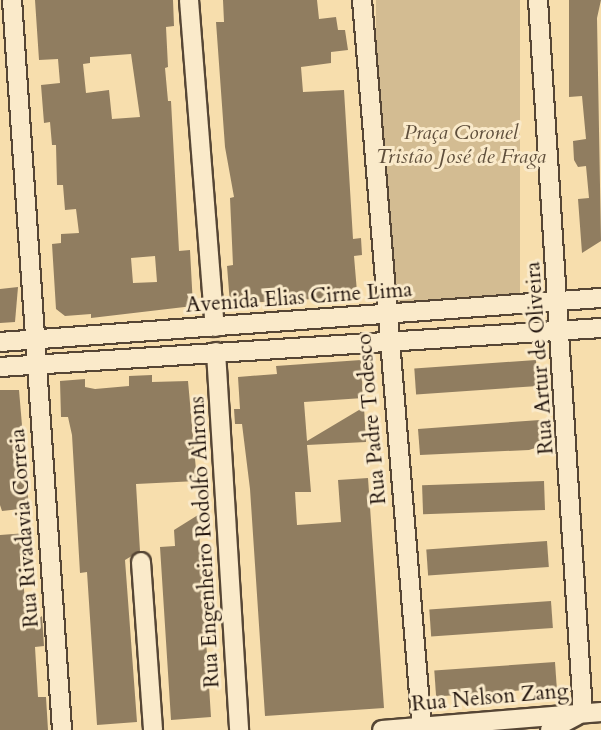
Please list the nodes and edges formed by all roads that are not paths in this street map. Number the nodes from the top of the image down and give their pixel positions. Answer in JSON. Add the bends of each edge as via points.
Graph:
{"nodes":[{"id":1,"x":12,"y":0,"type":"edge"},
{"id":2,"x":189,"y":0,"type":"edge"},
{"id":3,"x":362,"y":0,"type":"edge"},
{"id":4,"x":538,"y":0,"type":"edge"},
{"id":5,"x":601,"y":298,"type":"edge"},
{"id":6,"x":559,"y":299,"type":"junction"},
{"id":7,"x":386,"y":315,"type":"junction"},
{"id":8,"x":214,"y":327,"type":"junction"},
{"id":9,"x":601,"y":328,"type":"edge"},
{"id":10,"x":562,"y":330,"type":"junction"},
{"id":11,"x":35,"y":339,"type":"junction"},
{"id":12,"x":388,"y":339,"type":"junction"},
{"id":13,"x":0,"y":342,"type":"edge"},
{"id":14,"x":216,"y":352,"type":"junction"},
{"id":15,"x":37,"y":365,"type":"junction"},
{"id":16,"x":0,"y":367,"type":"edge"},
{"id":17,"x":141,"y":562,"type":"dead end"},
{"id":18,"x":592,"y":712,"type":"edge"},
{"id":19,"x":421,"y":728,"type":"edge"},
{"id":20,"x":62,"y":730,"type":"edge"},
{"id":21,"x":153,"y":730,"type":"edge"},
{"id":22,"x":239,"y":730,"type":"edge"},
{"id":23,"x":382,"y":730,"type":"edge"},
{"id":24,"x":550,"y":730,"type":"edge"}],
"edges":[{"from":1,"to":11,"type":"street","name":"Rua Rivadavia Correia"},
{"from":2,"to":8,"type":"street"},
{"from":3,"to":7,"type":"street","name":"Rua Padre Todesco"},
{"from":4,"to":6,"type":"street","name":"Rua Artur de Oliveira"},
{"from":5,"to":6,"type":"street","name":"Avenida Elias Cirne Lima"},
{"from":6,"to":7,"type":"street","name":"Avenida Elias Cirne Lima"},
{"from":6,"to":10,"type":"street","name":"Rua Artur de Oliveira"},
{"from":7,"to":8,"type":"street","name":"Avenida Elias Cirne Lima"},
{"from":7,"to":12,"type":"street","name":"Rua Padre Todesco"},
{"from":8,"to":11,"type":"street","name":"Avenida Elias Cirne Lima"},
{"from":9,"to":10,"type":"street"},
{"from":10,"to":12,"type":"street"},
{"from":10,"to":18,"type":"street","name":"Rua Artur de Oliveira"},
{"from":11,"to":13,"type":"street","name":"Avenida Elias Cirne Lima"},
{"from":11,"to":15,"type":"street","name":"Rua Rivadavia Correia"},
{"from":12,"to":14,"type":"street"},
{"from":12,"to":19,"type":"street","name":"Rua Padre Todesco"},
{"from":14,"to":15,"type":"street"},
{"from":14,"to":22,"type":"street","name":"Rua Engenheiro Rodolfo Ahrons"},
{"from":15,"to":16,"type":"street"},
{"from":15,"to":20,"type":"street","name":"Rua Rivadavia Correia"},
{"from":17,"to":21,"type":"street"},
{"from":18,"to":19,"type":"street","name":"Rua Nelson Zang"},
{"from":18,"to":24,"type":"street"},
{"from":19,"to":23,"type":"street","name":"Rua Nelson Zang"}]}
